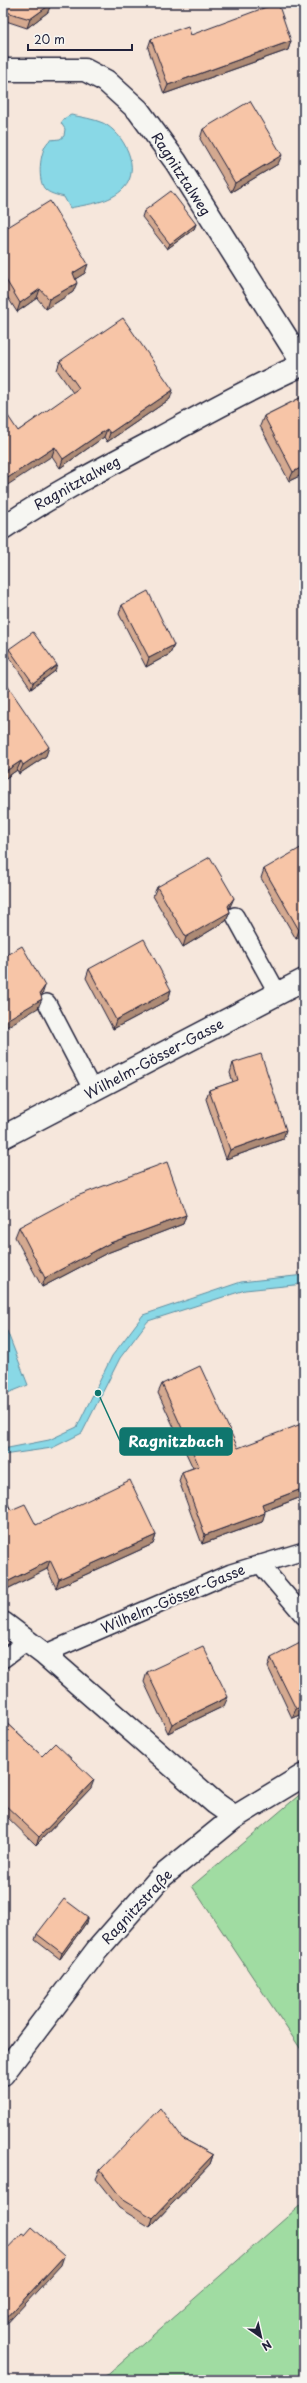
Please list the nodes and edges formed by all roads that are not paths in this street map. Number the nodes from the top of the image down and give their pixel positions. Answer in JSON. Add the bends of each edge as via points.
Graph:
{"nodes":[{"id":1,"x":3,"y":70,"type":"edge"},
{"id":2,"x":304,"y":364,"type":"edge"},
{"id":3,"x":3,"y":528,"type":"edge"},
{"id":4,"x":235,"y":916,"type":"dead end"},
{"id":5,"x":304,"y":980,"type":"edge"},
{"id":6,"x":278,"y":994,"type":"junction"},
{"id":7,"x":47,"y":1004,"type":"dead end"},
{"id":8,"x":93,"y":1091,"type":"junction"},
{"id":9,"x":3,"y":1137,"type":"edge"},
{"id":10,"x":304,"y":1551,"type":"edge"},
{"id":11,"x":260,"y":1564,"type":"junction"},
{"id":12,"x":304,"y":1616,"type":"edge"},
{"id":13,"x":3,"y":1623,"type":"edge"},
{"id":14,"x":27,"y":1641,"type":"junction"},
{"id":15,"x":44,"y":1654,"type":"junction"},
{"id":16,"x":3,"y":1660,"type":"edge"},
{"id":17,"x":304,"y":1776,"type":"edge"},
{"id":18,"x":235,"y":1817,"type":"junction"},
{"id":19,"x":3,"y":2074,"type":"edge"}],
"edges":[{"from":1,"to":2,"type":"street","name":"Ragnitztalweg","via":[[85,70],[106,81],[138,110],[176,162]]},
{"from":2,"to":3,"type":"street","name":"Ragnitztalweg","via":[[260,384],[91,475]]},
{"from":4,"to":6,"type":"lane"},
{"from":5,"to":6,"type":"street","name":"Wilhelm-Gösser-Gasse"},
{"from":6,"to":8,"type":"street","name":"Wilhelm-Gösser-Gasse"},
{"from":7,"to":8,"type":"lane"},
{"from":8,"to":9,"type":"street","name":"Wilhelm-Gösser-Gasse"},
{"from":10,"to":11,"type":"lane","name":"Wilhelm-Gösser-Gasse"},
{"from":11,"to":12,"type":"lane"},
{"from":11,"to":15,"type":"lane","name":"Wilhelm-Gösser-Gasse","via":[[231,1573]]},
{"from":13,"to":14,"type":"street"},
{"from":14,"to":15,"type":"street"},
{"from":14,"to":16,"type":"lane"},
{"from":15,"to":18,"type":"street","via":[[215,1803]]},
{"from":17,"to":18,"type":"street","name":"Ragnitzstraße"},
{"from":18,"to":19,"type":"street","name":"Ragnitzstraße","via":[[160,1878],[97,1950]]}]}
